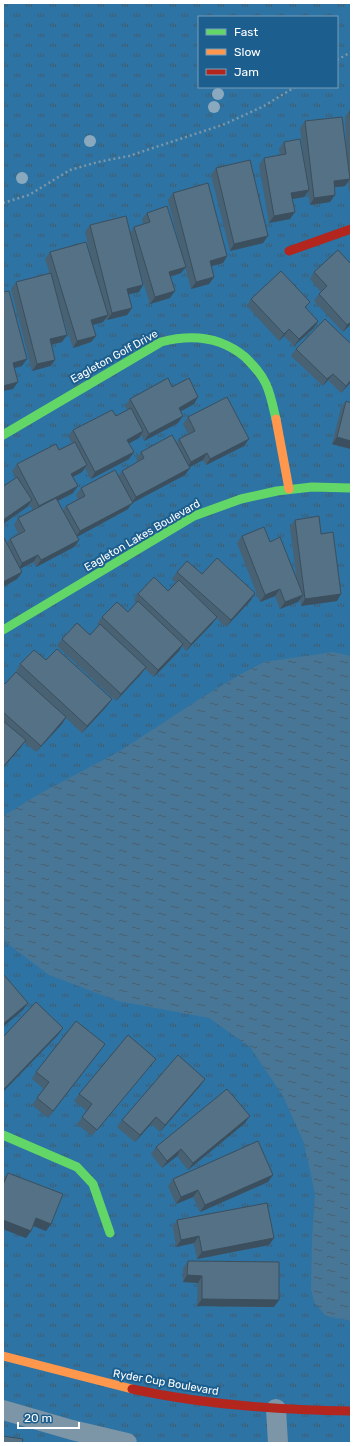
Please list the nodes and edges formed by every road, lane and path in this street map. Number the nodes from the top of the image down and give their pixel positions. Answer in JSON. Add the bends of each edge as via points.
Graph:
{"nodes":[{"id":1,"x":351,"y":52,"type":"edge"},
{"id":2,"x":338,"y":59,"type":"edge"},
{"id":3,"x":292,"y":88,"type":"edge"},
{"id":4,"x":3,"y":203,"type":"edge"},
{"id":5,"x":351,"y":229,"type":"edge"},
{"id":6,"x":289,"y":251,"type":"dead end"},
{"id":7,"x":3,"y":435,"type":"edge"},
{"id":8,"x":289,"y":488,"type":"junction"},
{"id":9,"x":351,"y":488,"type":"edge"},
{"id":10,"x":3,"y":630,"type":"edge"},
{"id":11,"x":3,"y":1135,"type":"edge"},
{"id":12,"x":110,"y":1233,"type":"dead end"},
{"id":13,"x":3,"y":1356,"type":"edge"},
{"id":14,"x":276,"y":1409,"type":"junction"},
{"id":15,"x":3,"y":1410,"type":"edge"},
{"id":16,"x":351,"y":1410,"type":"edge"},
{"id":17,"x":127,"y":1443,"type":"edge"},
{"id":18,"x":278,"y":1443,"type":"edge"}],
"edges":[{"from":1,"to":2,"type":"path"},
{"from":3,"to":4,"type":"path","via":[[264,106],[225,124],[129,156],[70,170],[28,195]]},
{"from":5,"to":6,"type":"street"},
{"from":7,"to":8,"type":"street","name":"Eagleton Golf Drive","via":[[161,342],[190,336],[205,337],[220,341],[244,354],[263,377],[270,390]]},
{"from":8,"to":9,"type":"street","name":"Eagleton Lakes Boulevard"},
{"from":8,"to":10,"type":"street","name":"Eagleton Lakes Boulevard","via":[[247,497],[194,516]]},
{"from":11,"to":12,"type":"street","via":[[77,1167],[93,1184]]},
{"from":13,"to":14,"type":"street","name":"Ryder Cup Boulevard","via":[[127,1388],[193,1401]]},
{"from":14,"to":16,"type":"street","name":"Ryder Cup Boulevard"},
{"from":14,"to":18,"type":"street"},
{"from":15,"to":17,"type":"street"}]}
